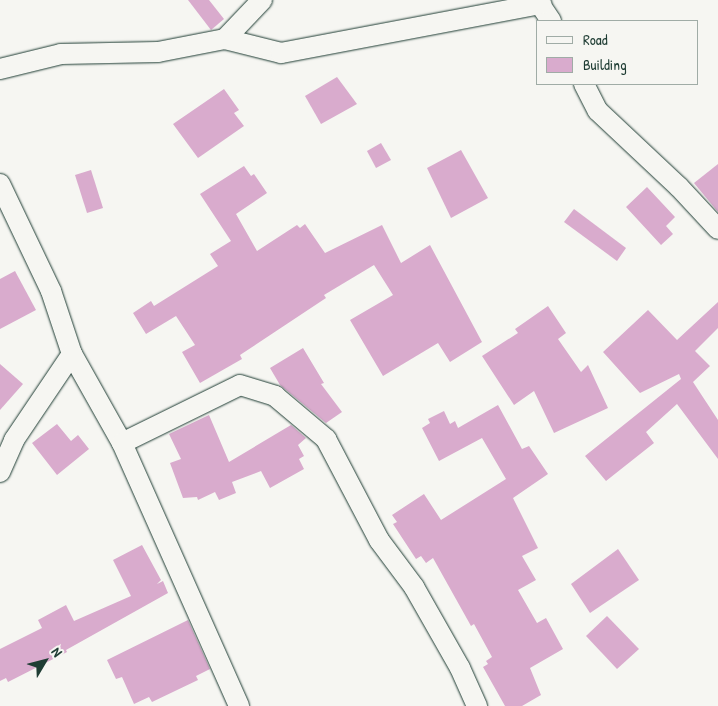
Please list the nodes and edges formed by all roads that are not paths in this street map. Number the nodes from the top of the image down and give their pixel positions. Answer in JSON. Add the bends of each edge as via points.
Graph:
{"nodes":[{"id":1,"x":262,"y":0,"type":"edge"},
{"id":2,"x":543,"y":8,"type":"edge"},
{"id":3,"x":225,"y":39,"type":"junction"},
{"id":4,"x":0,"y":69,"type":"edge"},
{"id":5,"x":585,"y":85,"type":"edge"},
{"id":6,"x":0,"y":184,"type":"edge"},
{"id":7,"x":718,"y":229,"type":"edge"},
{"id":8,"x":72,"y":354,"type":"junction"},
{"id":9,"x":122,"y":443,"type":"junction"},
{"id":10,"x":0,"y":472,"type":"edge"},
{"id":11,"x":239,"y":706,"type":"edge"},
{"id":12,"x":477,"y":706,"type":"edge"}],
"edges":[{"from":1,"to":3,"type":"street"},
{"from":2,"to":3,"type":"street","via":[[281,53]]},
{"from":3,"to":4,"type":"street","via":[[158,52],[61,54]]},
{"from":5,"to":7,"type":"street","via":[[598,111],[679,187]]},
{"from":6,"to":8,"type":"street","via":[[51,291]]},
{"from":8,"to":9,"type":"street"},
{"from":8,"to":10,"type":"street","via":[[14,440]]},
{"from":9,"to":11,"type":"street"},
{"from":9,"to":12,"type":"street","via":[[240,385],[275,396],[326,439],[379,540],[414,587],[460,668]]}]}
